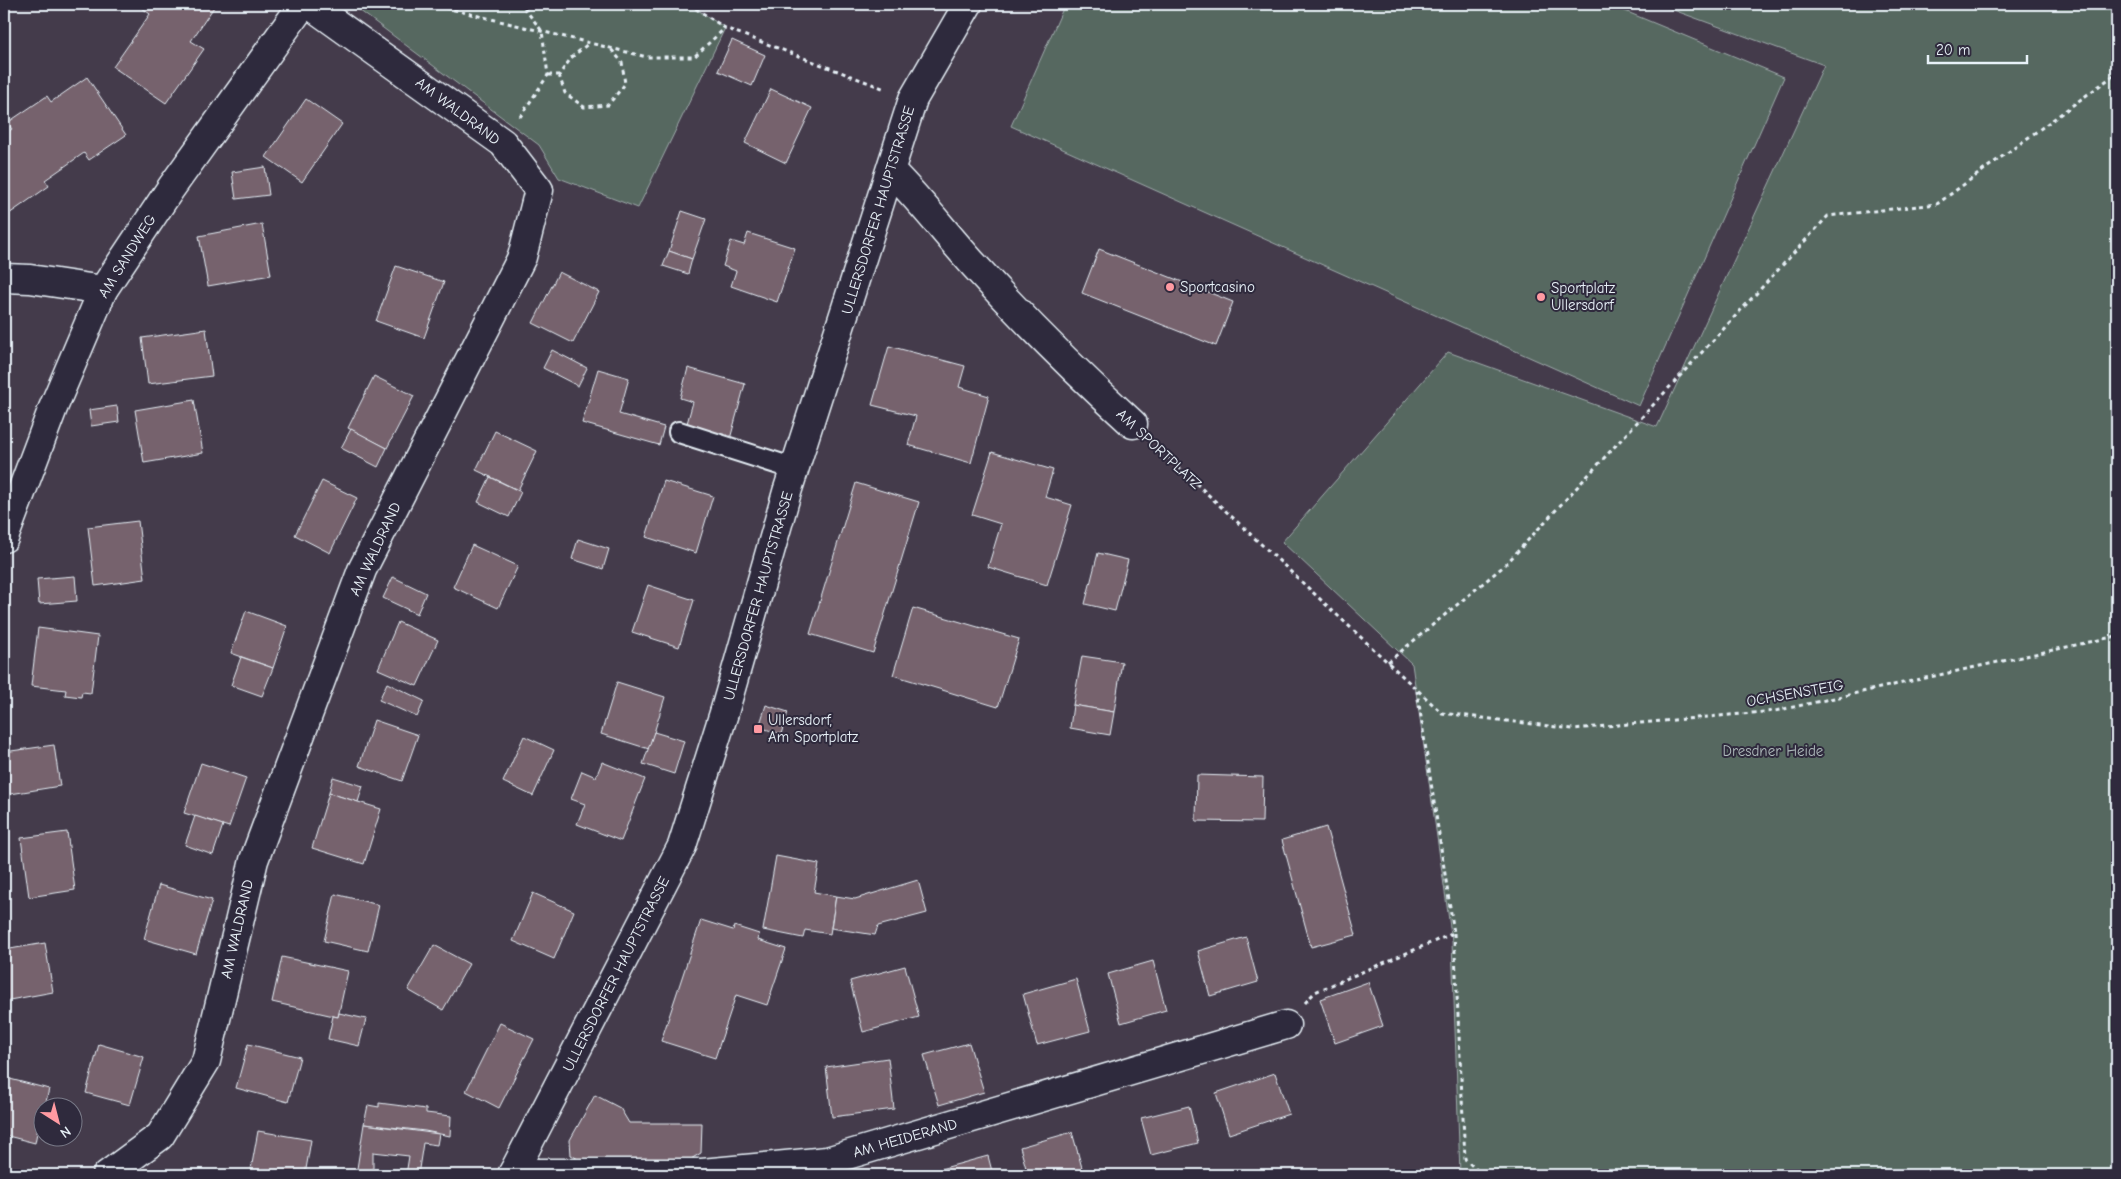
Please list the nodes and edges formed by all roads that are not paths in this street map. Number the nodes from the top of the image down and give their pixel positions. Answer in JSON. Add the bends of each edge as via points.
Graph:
{"nodes":[{"id":1,"x":303,"y":4,"type":"edge"},
{"id":2,"x":309,"y":4,"type":"edge"},
{"id":3,"x":968,"y":4,"type":"edge"},
{"id":4,"x":891,"y":171,"type":"junction"},
{"id":5,"x":4,"y":278,"type":"edge"},
{"id":6,"x":103,"y":290,"type":"junction"},
{"id":7,"x":1133,"y":424,"type":"road end"},
{"id":8,"x":680,"y":432,"type":"dead end"},
{"id":9,"x":795,"y":469,"type":"junction"},
{"id":10,"x":4,"y":538,"type":"edge"},
{"id":11,"x":1286,"y":1025,"type":"road end"},
{"id":12,"x":512,"y":1174,"type":"edge"},
{"id":13,"x":108,"y":1175,"type":"edge"}],
"edges":[{"from":1,"to":6,"type":"street","name":"AM SANDWEG","via":[[171,188]]},
{"from":2,"to":13,"type":"street","name":"AM WALDRAND","via":[[502,143],[539,190],[522,257],[362,570],[254,860],[206,1061],[160,1136]]},
{"from":3,"to":4,"type":"street","name":"ULLERSDORFER HAUPTSTRASSE","via":[[912,99]]},
{"from":4,"to":7,"type":"street","name":"AM SPORTPLATZ","via":[[975,266],[1097,392]]},
{"from":4,"to":9,"type":"street","name":"ULLERSDORFER HAUPTSTRASSE"},
{"from":5,"to":6,"type":"street"},
{"from":6,"to":10,"type":"street","name":"AM SANDWEG","via":[[53,408]]},
{"from":8,"to":9,"type":"lane"},
{"from":9,"to":12,"type":"street","name":"ULLERSDORFER HAUPTSTRASSE","via":[[682,846]]},
{"from":11,"to":12,"type":"street","name":"AM HEIDERAND","via":[[827,1161],[702,1173]]}]}
